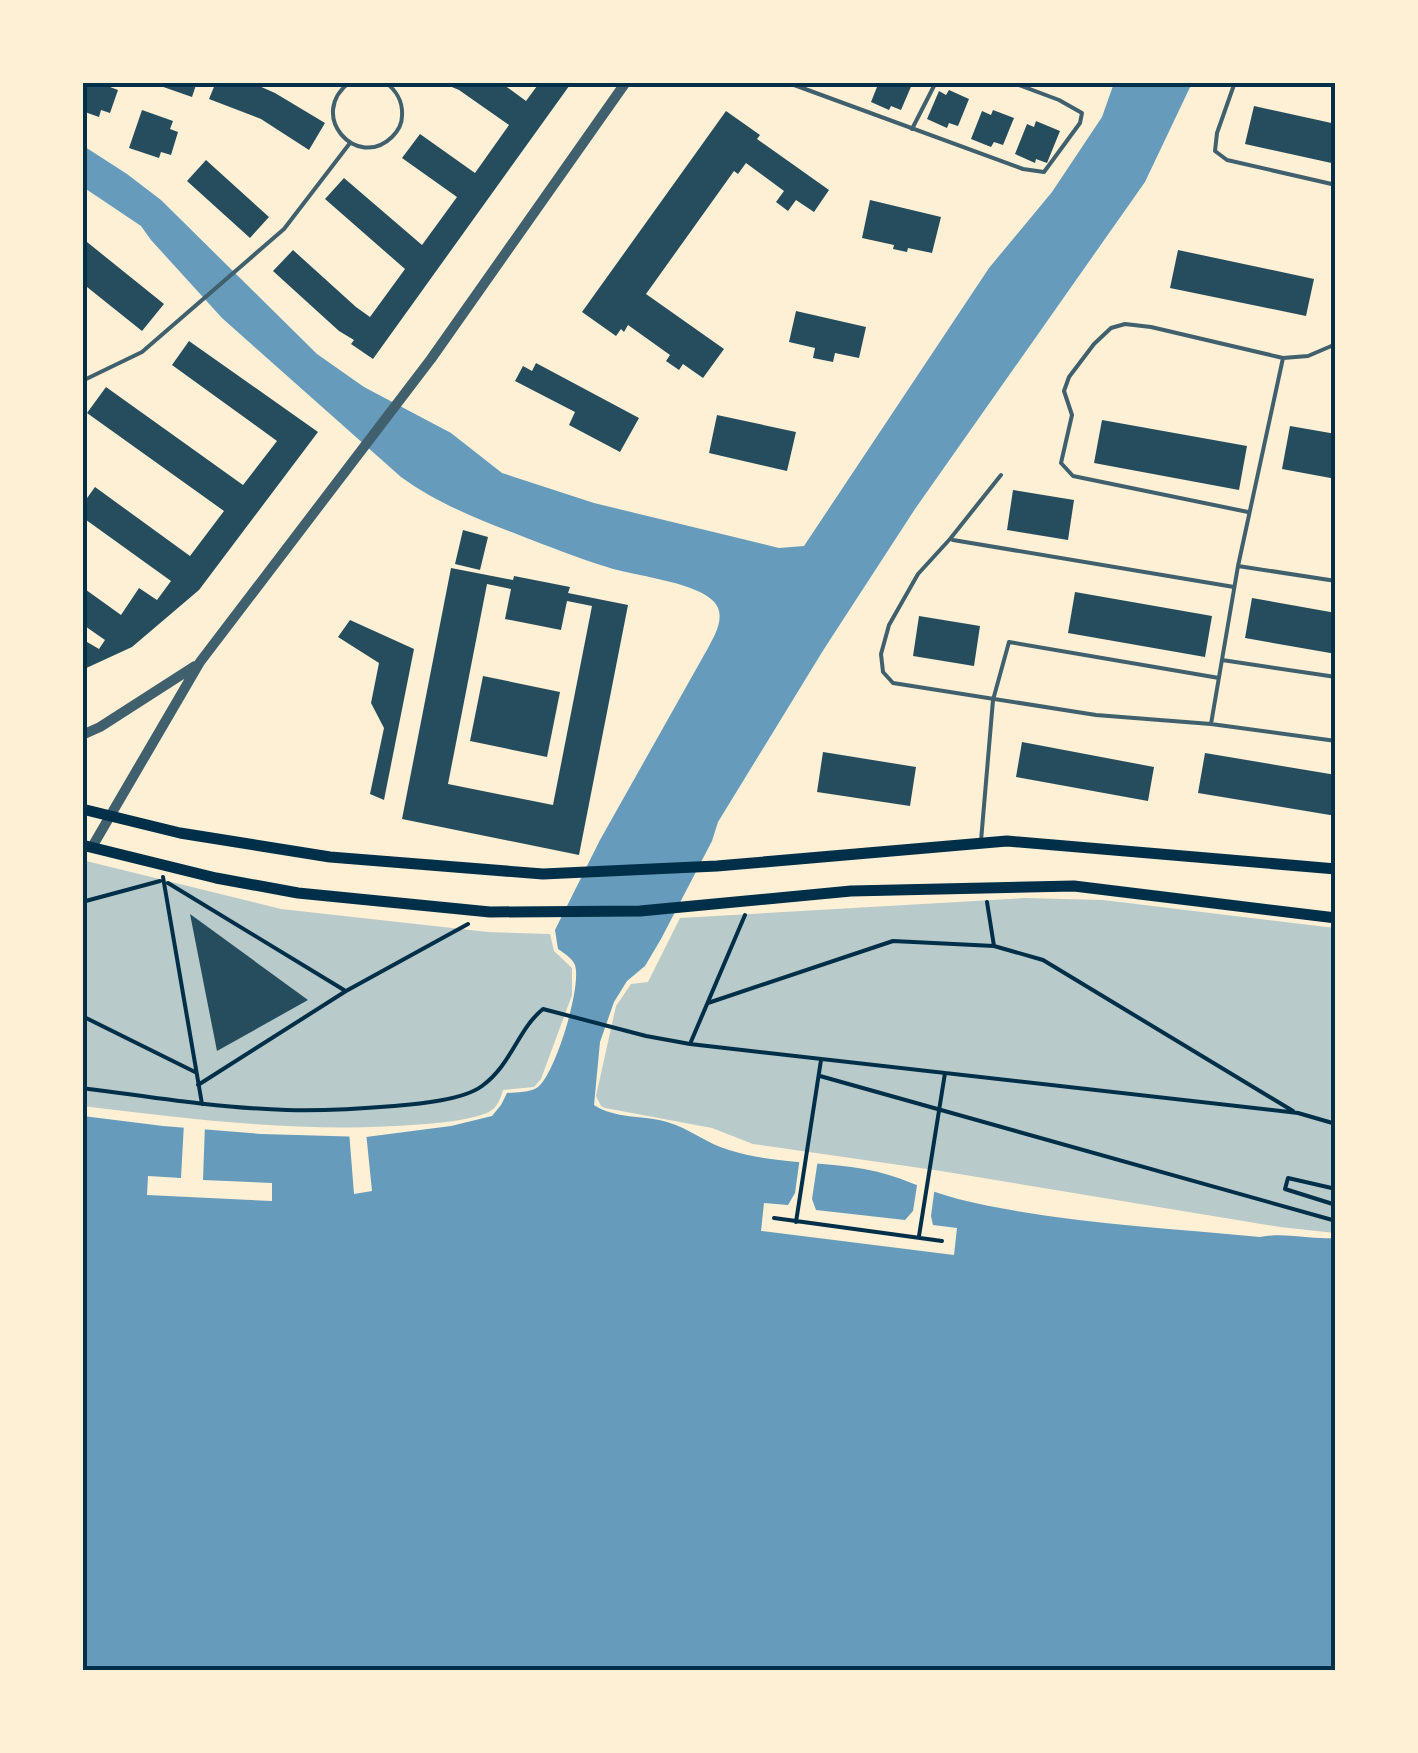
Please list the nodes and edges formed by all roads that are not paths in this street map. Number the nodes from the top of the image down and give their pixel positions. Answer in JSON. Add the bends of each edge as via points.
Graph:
{"nodes":[{"id":1,"x":350,"y":82,"type":"edge"},
{"id":2,"x":626,"y":82,"type":"edge"},
{"id":3,"x":786,"y":82,"type":"edge"},
{"id":4,"x":936,"y":82,"type":"edge"},
{"id":5,"x":1011,"y":82,"type":"edge"},
{"id":6,"x":1235,"y":82,"type":"edge"},
{"id":7,"x":388,"y":83,"type":"edge"},
{"id":8,"x":912,"y":129,"type":"junction"},
{"id":9,"x":350,"y":143,"type":"junction"},
{"id":10,"x":1336,"y":185,"type":"edge"},
{"id":11,"x":1336,"y":344,"type":"edge"},
{"id":12,"x":1283,"y":358,"type":"junction"},
{"id":13,"x":82,"y":381,"type":"edge"},
{"id":14,"x":1001,"y":475,"type":"dead end"},
{"id":15,"x":1248,"y":512,"type":"junction"},
{"id":16,"x":950,"y":539,"type":"junction"},
{"id":17,"x":1238,"y":566,"type":"junction"},
{"id":18,"x":1336,"y":581,"type":"edge"},
{"id":19,"x":1234,"y":587,"type":"junction"},
{"id":20,"x":1222,"y":660,"type":"junction"},
{"id":21,"x":200,"y":662,"type":"junction"},
{"id":22,"x":1336,"y":677,"type":"edge"},
{"id":23,"x":1219,"y":678,"type":"junction"},
{"id":24,"x":993,"y":700,"type":"junction"},
{"id":25,"x":1212,"y":724,"type":"junction"},
{"id":26,"x":82,"y":735,"type":"edge"},
{"id":27,"x":1336,"y":741,"type":"edge"},
{"id":28,"x":82,"y":808,"type":"edge"},
{"id":29,"x":110,"y":816,"type":"junction"},
{"id":30,"x":980,"y":844,"type":"junction"},
{"id":31,"x":87,"y":846,"type":"edge"},
{"id":32,"x":1336,"y":869,"type":"edge"},
{"id":33,"x":1336,"y":918,"type":"edge"}],
"edges":[{"from":1,"to":9,"type":"lane","via":[[338,93],[332,115]]},
{"from":2,"to":21,"type":"street","via":[[431,360]]},
{"from":3,"to":8,"type":"lane"},
{"from":4,"to":8,"type":"lane"},
{"from":5,"to":8,"type":"lane","via":[[1082,113],[1044,172]]},
{"from":6,"to":10,"type":"lane","via":[[1215,151],[1227,160]]},
{"from":7,"to":9,"type":"lane","via":[[403,112],[397,132],[381,145]]},
{"from":9,"to":13,"type":"lane","via":[[284,229],[142,352]]},
{"from":11,"to":12,"type":"lane"},
{"from":12,"to":15,"type":"lane"},
{"from":12,"to":15,"type":"lane","via":[[1125,324],[1094,344],[1064,391],[1072,415],[1061,463],[1073,476]]},
{"from":14,"to":16,"type":"lane"},
{"from":15,"to":17,"type":"lane"},
{"from":16,"to":19,"type":"lane"},
{"from":16,"to":24,"type":"lane","via":[[918,574],[889,625],[883,672],[893,683]]},
{"from":17,"to":18,"type":"lane"},
{"from":17,"to":19,"type":"lane"},
{"from":19,"to":20,"type":"lane"},
{"from":20,"to":22,"type":"lane"},
{"from":20,"to":23,"type":"lane"},
{"from":21,"to":26,"type":"street"},
{"from":21,"to":29,"type":"street"},
{"from":23,"to":24,"type":"lane","via":[[1009,642]]},
{"from":23,"to":25,"type":"lane"},
{"from":24,"to":25,"type":"lane"},
{"from":24,"to":30,"type":"lane"},
{"from":25,"to":27,"type":"lane"},
{"from":28,"to":29,"type":"main road"},
{"from":29,"to":30,"type":"main road","via":[[330,857],[543,874]]},
{"from":29,"to":31,"type":"street"},
{"from":30,"to":32,"type":"main road","via":[[1007,840]]},
{"from":31,"to":33,"type":"main road","via":[[298,893],[490,912],[640,912],[850,891],[1074,886]]}]}
